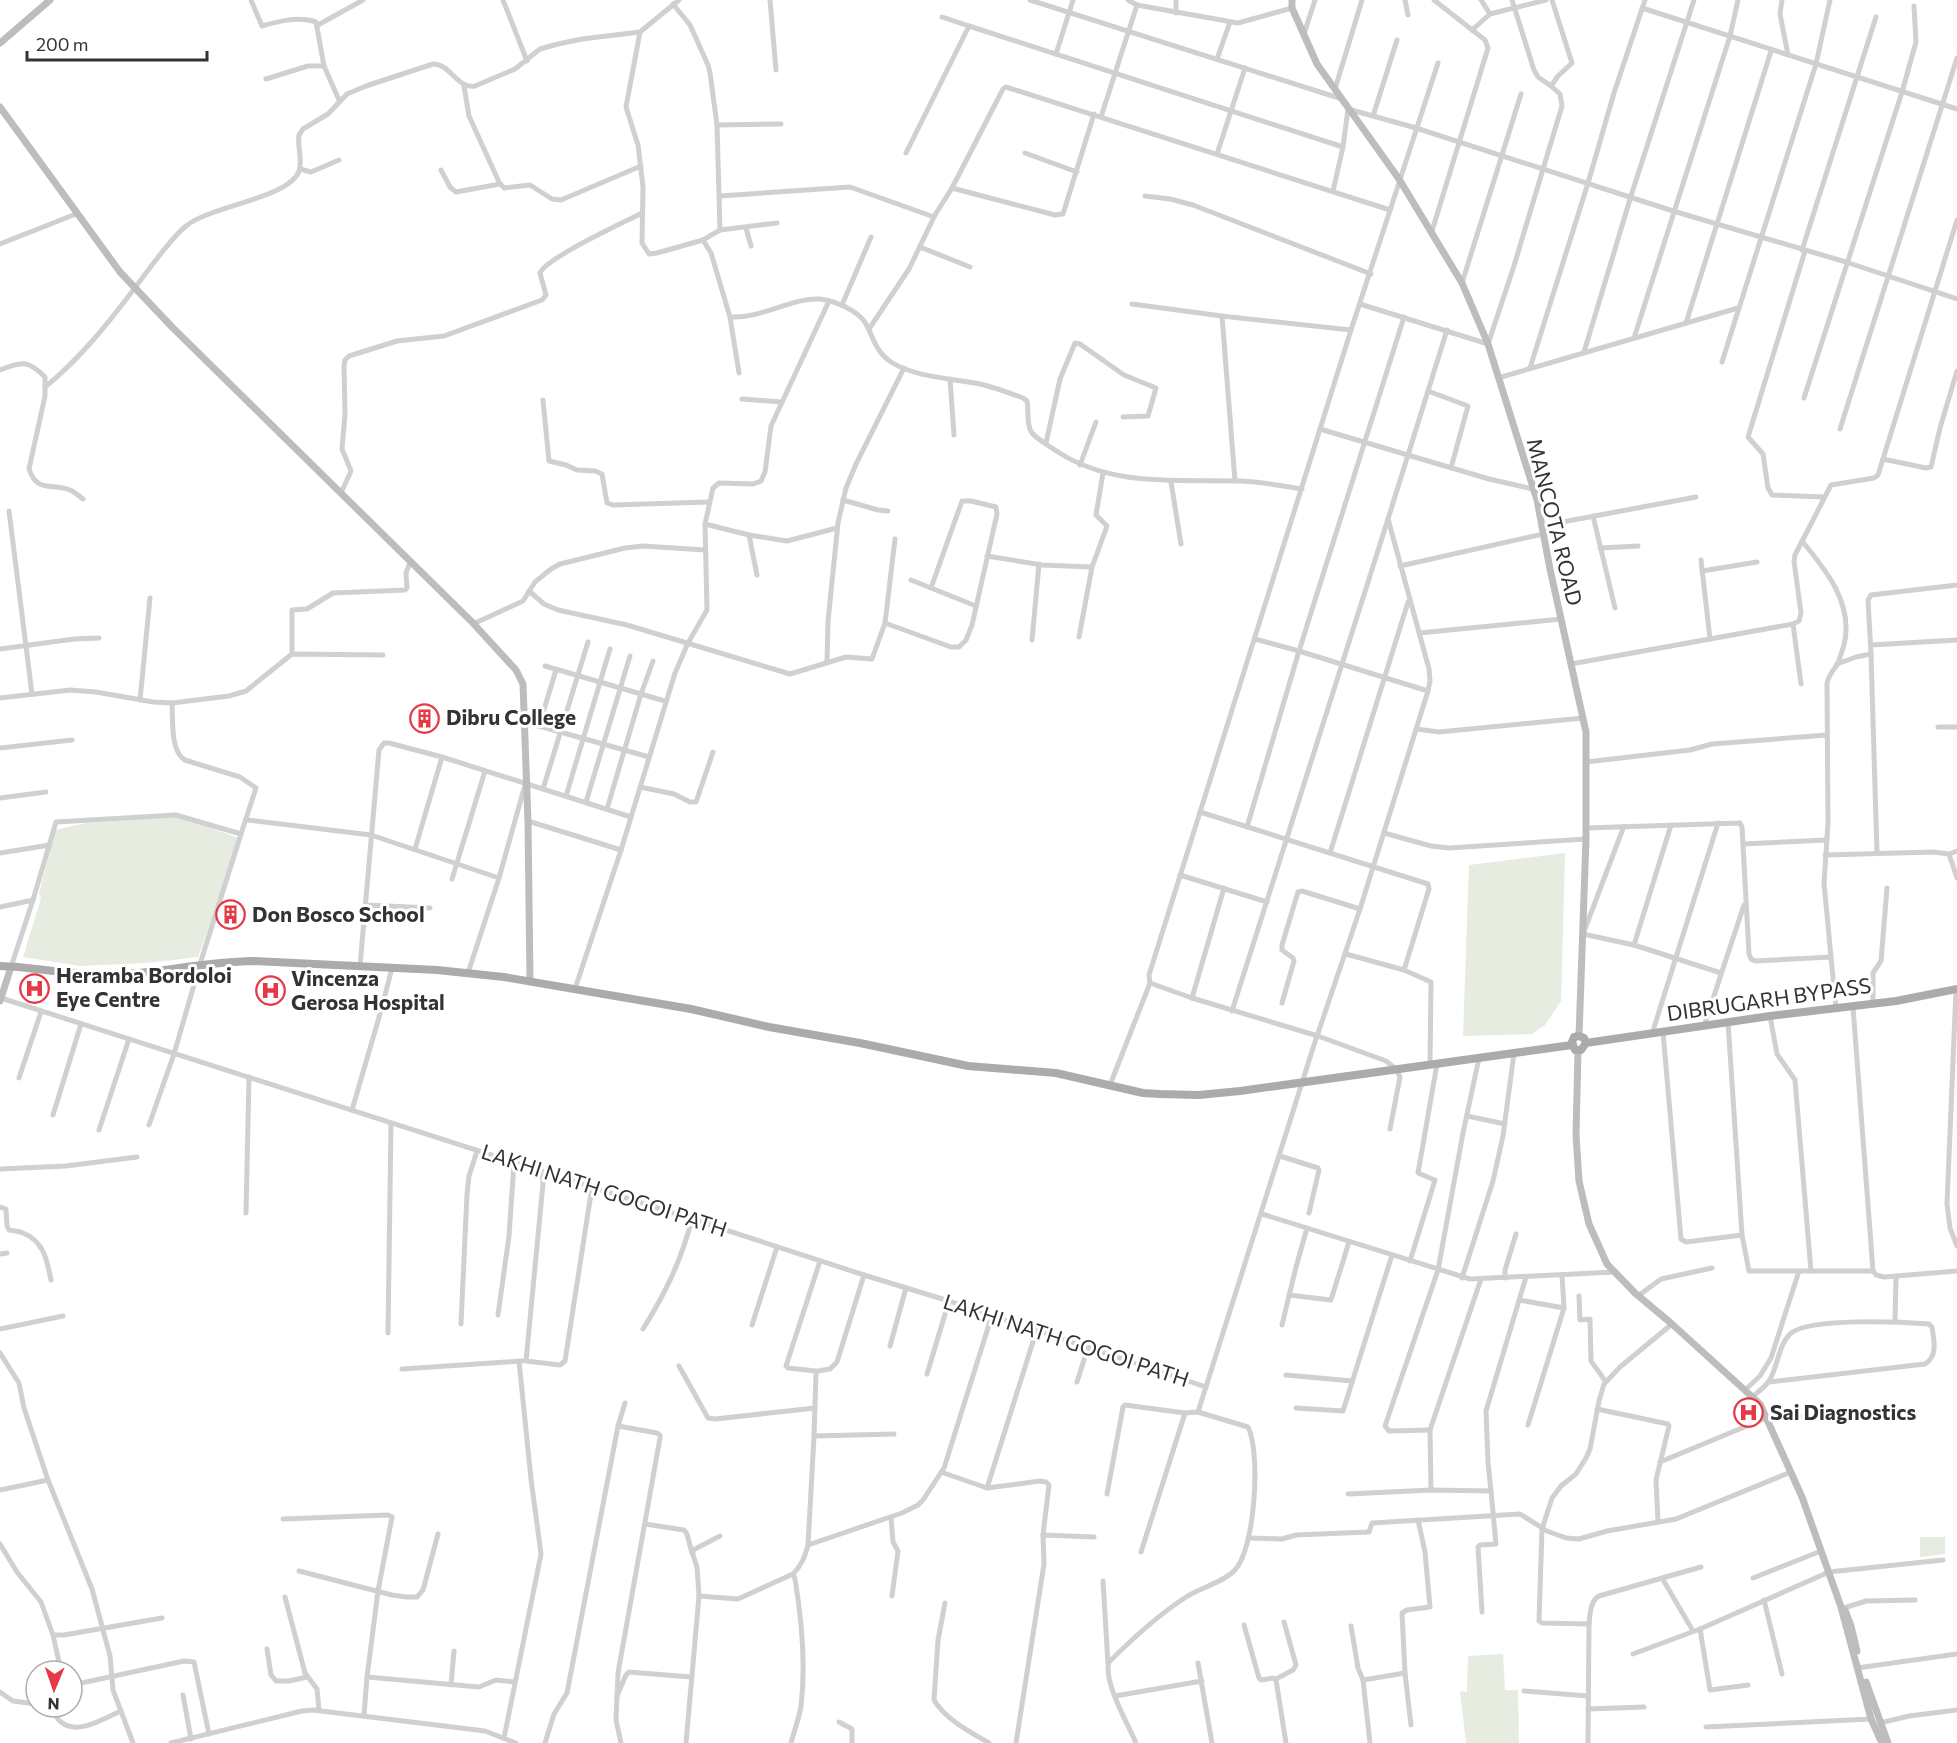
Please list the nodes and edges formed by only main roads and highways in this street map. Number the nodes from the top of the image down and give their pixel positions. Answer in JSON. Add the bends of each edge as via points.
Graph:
{"nodes":[{"id":1,"x":50,"y":0,"type":"edge"},
{"id":2,"x":1292,"y":4,"type":"edge"},
{"id":3,"x":0,"y":43,"type":"edge"},
{"id":4,"x":0,"y":107,"type":"edge"},
{"id":5,"x":0,"y":966,"type":"edge"},
{"id":6,"x":11,"y":967,"type":"junction"},
{"id":7,"x":530,"y":981,"type":"junction"},
{"id":8,"x":1956,"y":990,"type":"edge"},
{"id":9,"x":1,"y":999,"type":"edge"},
{"id":10,"x":1579,"y":1036,"type":"junction"},
{"id":11,"x":1586,"y":1043,"type":"junction"},
{"id":12,"x":1575,"y":1048,"type":"junction"},
{"id":13,"x":1859,"y":1668,"type":"junction"},
{"id":14,"x":1884,"y":1742,"type":"edge"}],
"edges":[{"from":1,"to":3,"type":"main road"},
{"from":2,"to":10,"type":"main road","name":"MANCOTA ROAD","via":[[1317,64],[1399,179],[1462,283],[1488,344],[1533,489],[1586,732]]},
{"from":4,"to":7,"type":"main road","via":[[120,272],[516,670],[523,684]]},
{"from":5,"to":6,"type":"main road"},
{"from":6,"to":7,"type":"main road","via":[[94,975],[252,961],[468,973]]},
{"from":6,"to":9,"type":"main road"},
{"from":7,"to":12,"type":"main road","via":[[691,1009],[968,1066],[1070,1075],[1143,1093],[1240,1091]]},
{"from":8,"to":11,"type":"main road","name":"DIBRUGARH BYPASS"},
{"from":10,"to":11,"type":"main road"},
{"from":10,"to":12,"type":"main road","via":[[1572,1040]]},
{"from":11,"to":12,"type":"main road","via":[[1584,1049]]},
{"from":12,"to":13,"type":"main road","via":[[1579,1181],[1589,1224],[1615,1272],[1760,1404],[1802,1497],[1843,1607]]},
{"from":13,"to":14,"type":"main road"},
{"from":13,"to":14,"type":"main road","via":[[1871,1719]]}]}
